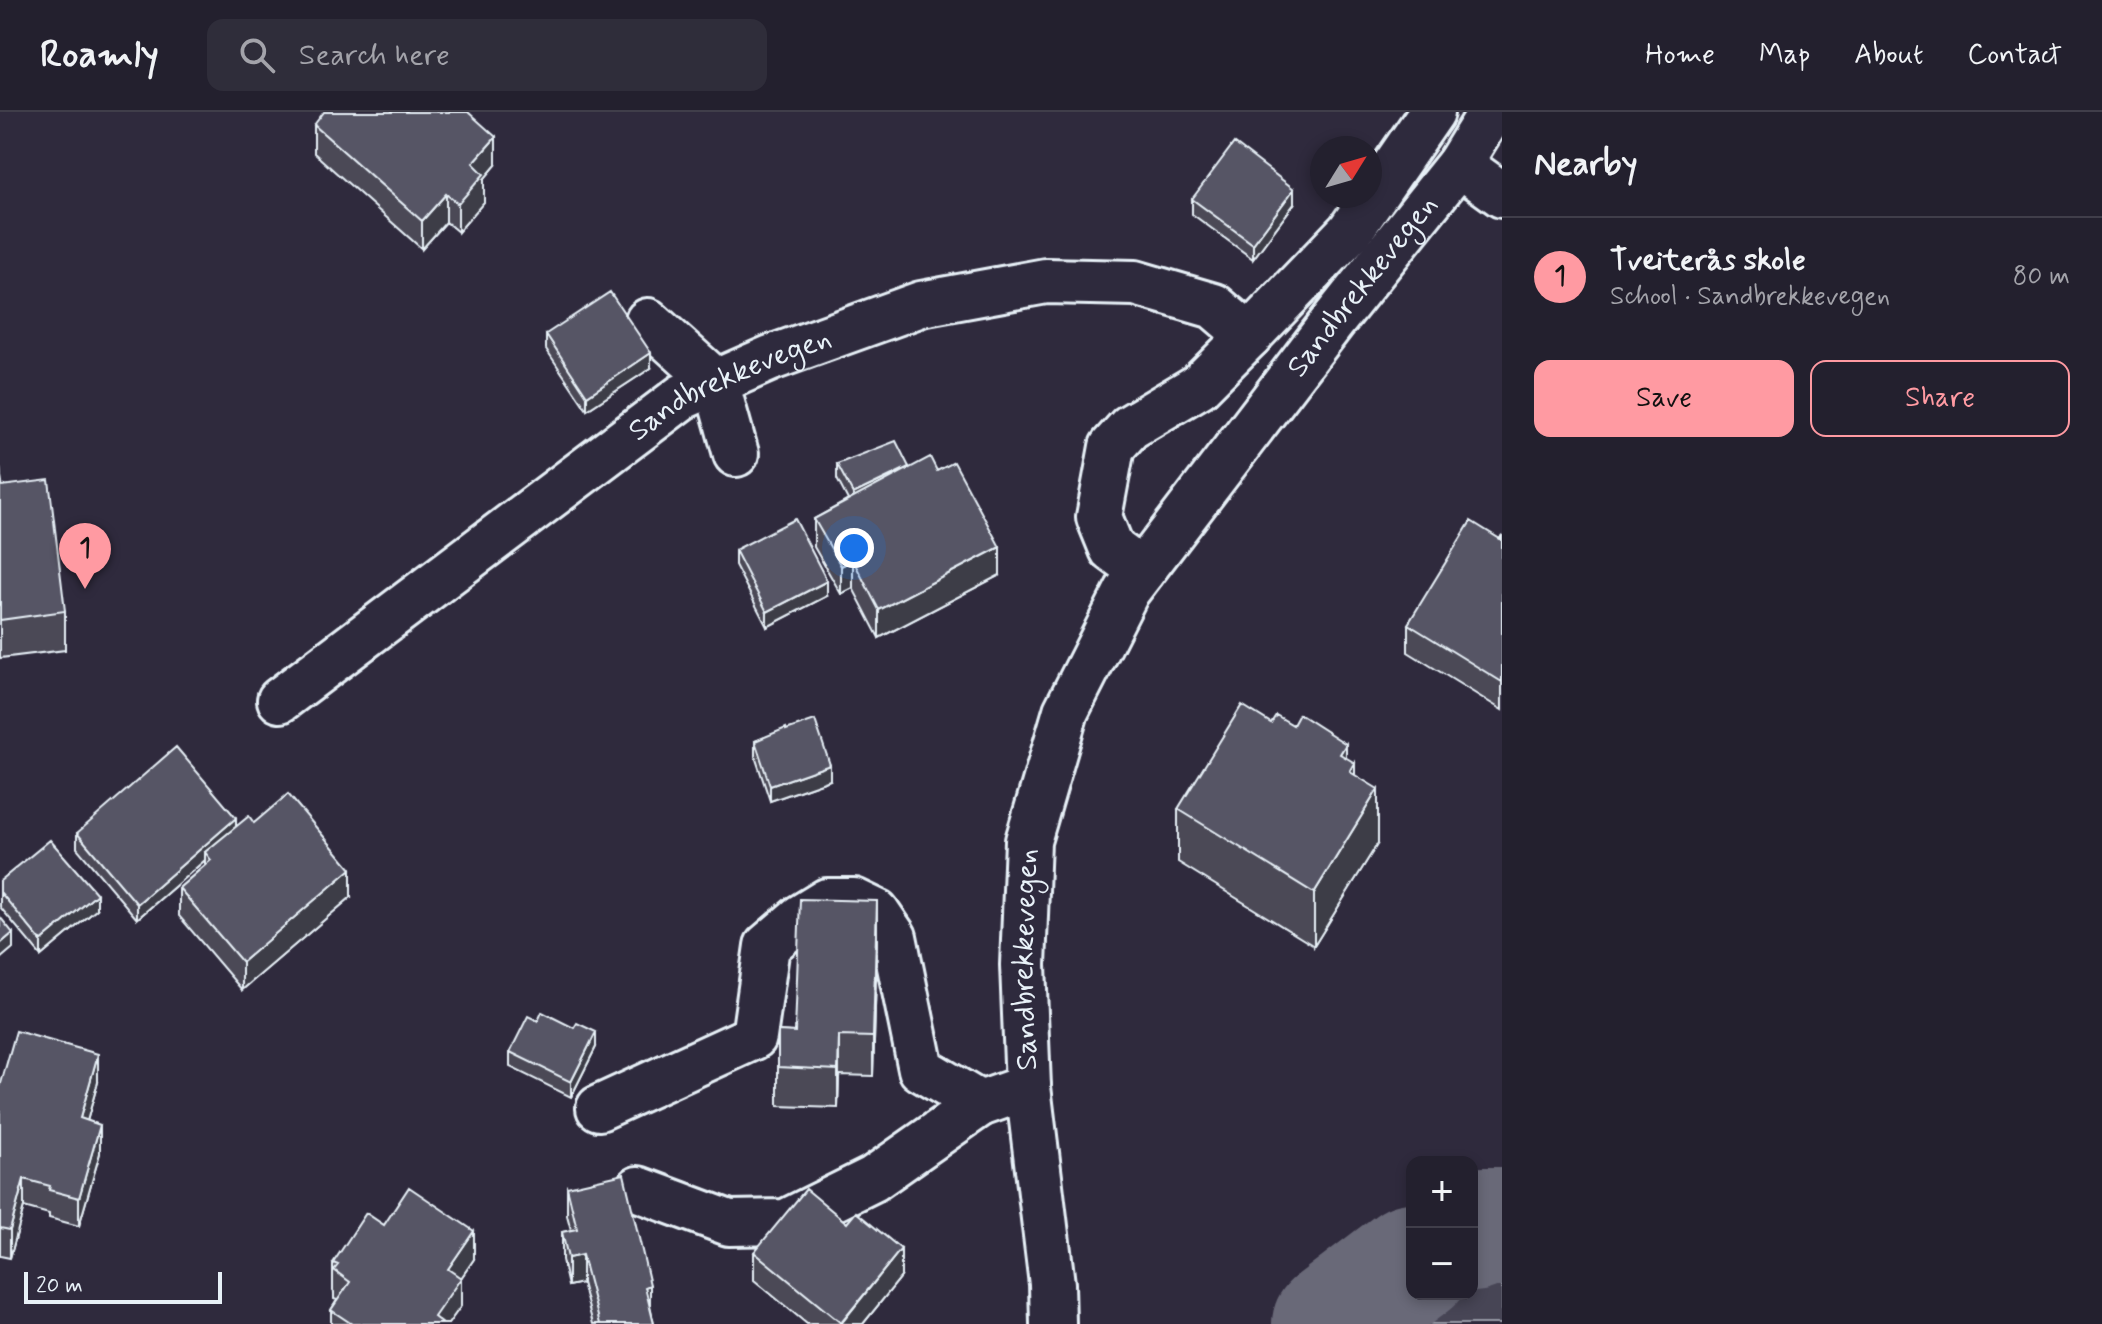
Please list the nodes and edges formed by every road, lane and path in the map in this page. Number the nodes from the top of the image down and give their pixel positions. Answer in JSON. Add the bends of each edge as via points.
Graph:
{"nodes":[{"id":1,"x":1432,"y":112,"type":"edge"},
{"id":2,"x":1491,"y":112,"type":"edge"},
{"id":3,"x":1459,"y":164,"type":"junction"},
{"id":4,"x":1502,"y":195,"type":"edge"},
{"id":5,"x":648,"y":321,"type":"dead end"},
{"id":6,"x":1249,"y":336,"type":"junction"},
{"id":7,"x":716,"y":382,"type":"junction"},
{"id":8,"x":736,"y":454,"type":"dead end"},
{"id":9,"x":1142,"y":571,"type":"junction"},
{"id":10,"x":280,"y":700,"type":"dead end"},
{"id":11,"x":1028,"y":1087,"type":"junction"},
{"id":12,"x":980,"y":1104,"type":"junction"},
{"id":13,"x":599,"y":1108,"type":"dead end"},
{"id":14,"x":638,"y":1189,"type":"dead end"},
{"id":15,"x":1053,"y":1324,"type":"edge"}],
"edges":[{"from":1,"to":6,"type":"street","name":"Sandbrekkevegen","via":[[1350,231]]},
{"from":2,"to":3,"type":"street","name":"Sandbrekkevegen"},
{"from":3,"to":4,"type":"street"},
{"from":3,"to":9,"type":"street","name":"Sandbrekkevegen"},
{"from":5,"to":7,"type":"street"},
{"from":6,"to":7,"type":"street","name":"Sandbrekkevegen","via":[[1214,306],[1135,283],[1046,281],[921,304]]},
{"from":6,"to":9,"type":"street","name":"Sandbrekkevegen","via":[[1199,386],[1130,427],[1112,447],[1099,517],[1112,549]]},
{"from":7,"to":8,"type":"street"},
{"from":7,"to":10,"type":"street","name":"Sandbrekkevegen","via":[[682,397]]},
{"from":9,"to":11,"type":"street","name":"Sandbrekkevegen","via":[[1066,711],[1028,841],[1023,965]]},
{"from":11,"to":12,"type":"street","name":"Sandbrekkevegen"},
{"from":11,"to":15,"type":"street","name":"Sandbrekkevegen"},
{"from":12,"to":13,"type":"street","name":"Sandbrekkevegen","via":[[921,1069],[894,937],[877,912],[854,901],[827,901],[767,946],[754,1037]]},
{"from":12,"to":14,"type":"street","name":"Sandbrekkevegen","via":[[873,1179],[786,1222],[729,1223]]}]}
